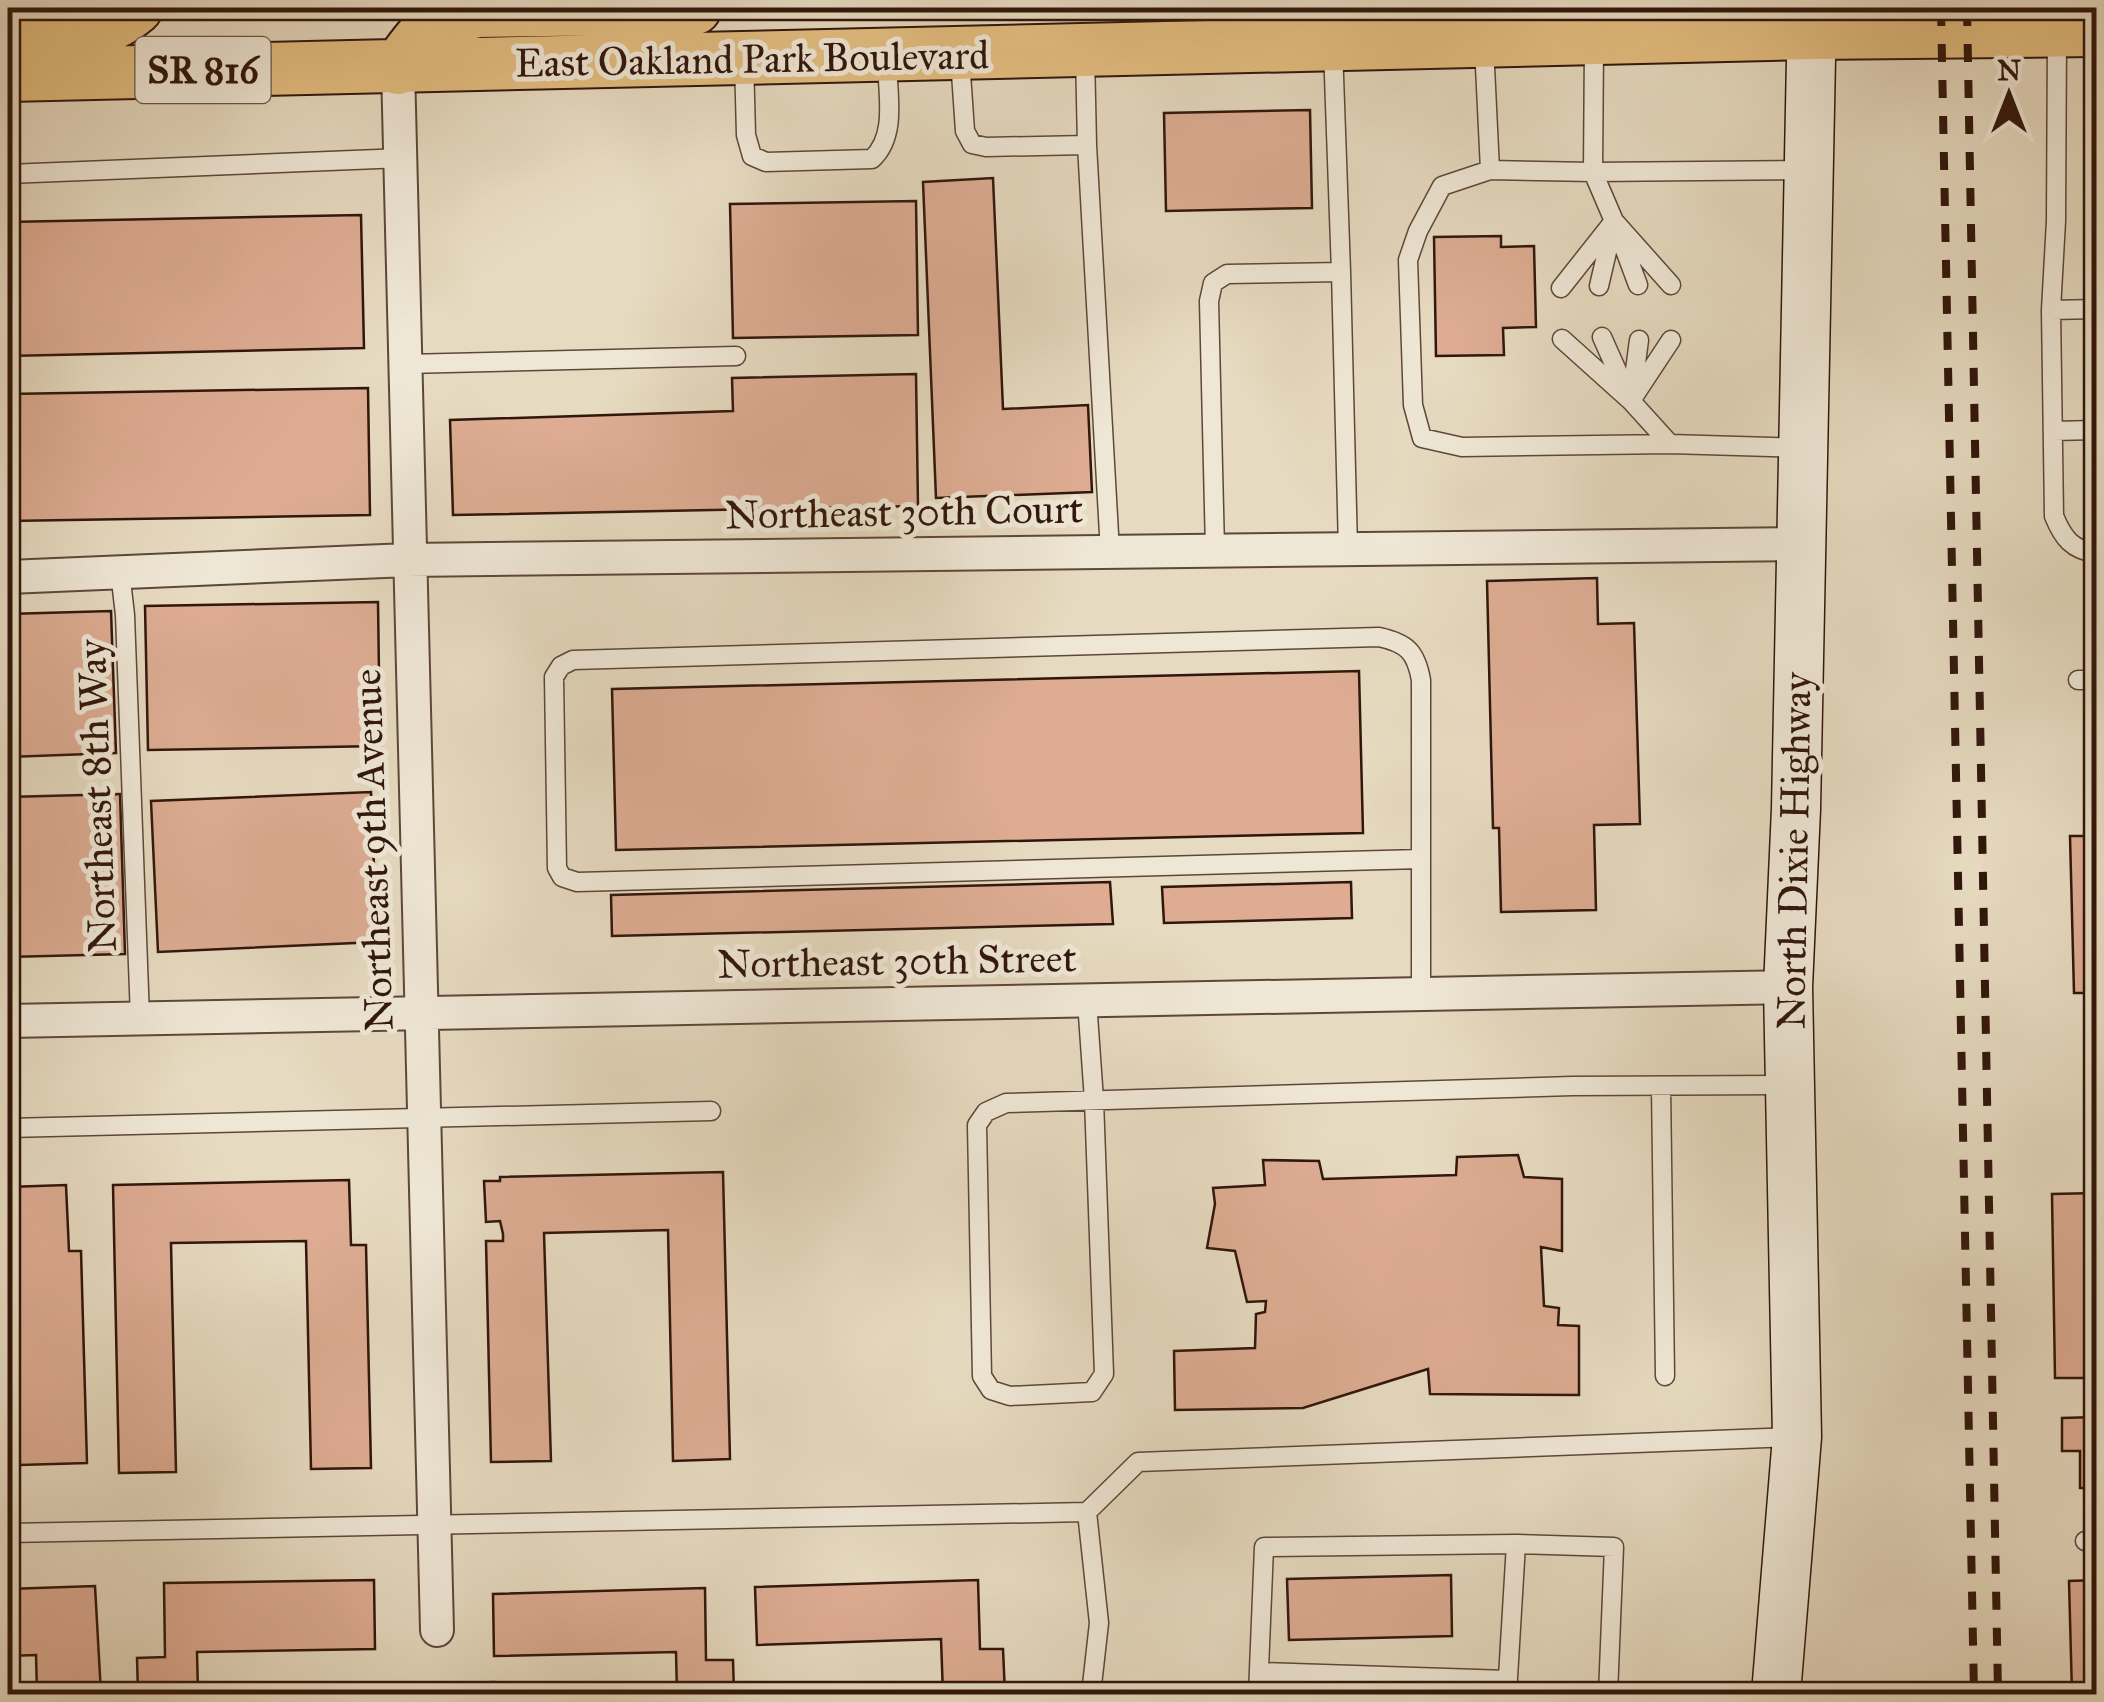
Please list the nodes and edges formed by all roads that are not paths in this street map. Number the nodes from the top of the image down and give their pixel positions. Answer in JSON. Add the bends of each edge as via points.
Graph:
{"nodes":[{"id":1,"x":136,"y":8,"type":"edge"},
{"id":2,"x":695,"y":8,"type":"edge"},
{"id":3,"x":1812,"y":20,"type":"edge"},
{"id":4,"x":2077,"y":30,"type":"edge"},
{"id":5,"x":8,"y":38,"type":"edge"},
{"id":6,"x":1594,"y":38,"type":"junction"},
{"id":7,"x":1484,"y":41,"type":"junction"},
{"id":8,"x":1333,"y":44,"type":"junction"},
{"id":9,"x":1085,"y":51,"type":"junction"},
{"id":10,"x":960,"y":54,"type":"junction"},
{"id":11,"x":887,"y":56,"type":"junction"},
{"id":12,"x":744,"y":60,"type":"junction"},
{"id":13,"x":398,"y":68,"type":"junction"},
{"id":14,"x":8,"y":76,"type":"edge"},
{"id":15,"x":1087,"y":145,"type":"junction"},
{"id":16,"x":403,"y":158,"type":"junction"},
{"id":17,"x":1490,"y":170,"type":"junction"},
{"id":18,"x":1809,"y":170,"type":"junction"},
{"id":19,"x":1593,"y":172,"type":"junction"},
{"id":20,"x":8,"y":174,"type":"edge"},
{"id":21,"x":1614,"y":221,"type":"junction"},
{"id":22,"x":1341,"y":272,"type":"junction"},
{"id":23,"x":1638,"y":285,"type":"dead end"},
{"id":24,"x":1671,"y":285,"type":"dead end"},
{"id":25,"x":1599,"y":286,"type":"dead end"},
{"id":26,"x":1561,"y":288,"type":"dead end"},
{"id":27,"x":2096,"y":309,"type":"edge"},
{"id":28,"x":2051,"y":310,"type":"junction"},
{"id":29,"x":1602,"y":338,"type":"dead end"},
{"id":30,"x":1562,"y":339,"type":"dead end"},
{"id":31,"x":1639,"y":340,"type":"dead end"},
{"id":32,"x":1671,"y":340,"type":"dead end"},
{"id":33,"x":736,"y":356,"type":"dead end"},
{"id":34,"x":406,"y":364,"type":"junction"},
{"id":35,"x":1631,"y":400,"type":"junction"},
{"id":36,"x":2096,"y":430,"type":"edge"},
{"id":37,"x":2053,"y":432,"type":"junction"},
{"id":38,"x":1670,"y":444,"type":"junction"},
{"id":39,"x":1803,"y":448,"type":"junction"},
{"id":40,"x":1801,"y":544,"type":"junction"},
{"id":41,"x":1348,"y":549,"type":"junction"},
{"id":42,"x":1215,"y":550,"type":"junction"},
{"id":43,"x":1110,"y":552,"type":"junction"},
{"id":44,"x":2096,"y":553,"type":"edge"},
{"id":45,"x":408,"y":560,"type":"junction"},
{"id":46,"x":120,"y":572,"type":"junction"},
{"id":47,"x":8,"y":577,"type":"edge"},
{"id":48,"x":1421,"y":858,"type":"junction"},
{"id":49,"x":1788,"y":988,"type":"junction"},
{"id":50,"x":1420,"y":995,"type":"junction"},
{"id":51,"x":1087,"y":1001,"type":"junction"},
{"id":52,"x":420,"y":1011,"type":"junction"},
{"id":53,"x":140,"y":1018,"type":"junction"},
{"id":54,"x":8,"y":1021,"type":"edge"},
{"id":55,"x":1790,"y":1085,"type":"junction"},
{"id":56,"x":1660,"y":1088,"type":"junction"},
{"id":57,"x":1094,"y":1100,"type":"junction"},
{"id":58,"x":711,"y":1111,"type":"dead end"},
{"id":59,"x":423,"y":1118,"type":"junction"},
{"id":60,"x":8,"y":1128,"type":"edge"},
{"id":61,"x":1665,"y":1376,"type":"dead end"},
{"id":62,"x":1798,"y":1436,"type":"junction"},
{"id":63,"x":1087,"y":1512,"type":"junction"},
{"id":64,"x":434,"y":1524,"type":"junction"},
{"id":65,"x":8,"y":1534,"type":"edge"},
{"id":66,"x":1516,"y":1544,"type":"junction"},
{"id":67,"x":436,"y":1630,"type":"dead end"},
{"id":68,"x":1259,"y":1672,"type":"junction"},
{"id":69,"x":1507,"y":1687,"type":"edge"},
{"id":70,"x":1091,"y":1694,"type":"edge"},
{"id":71,"x":1258,"y":1694,"type":"edge"},
{"id":72,"x":1608,"y":1694,"type":"edge"},
{"id":73,"x":1776,"y":1694,"type":"edge"}],
"edges":[{"from":1,"to":5,"type":"main road","via":[[92,33]]},
{"from":2,"to":13,"type":"main road","via":[[447,17],[429,27]]},
{"from":3,"to":4,"type":"main road","name":"East Oakland Park Boulevard","number":"SR 816"},
{"from":3,"to":6,"type":"main road","name":"East Oakland Park Boulevard","number":"SR 816"},
{"from":3,"to":18,"type":"main road","name":"North Dixie Highway"},
{"from":4,"to":28,"type":"lane"},
{"from":6,"to":7,"type":"main road","name":"East Oakland Park Boulevard","number":"SR 816"},
{"from":6,"to":19,"type":"lane"},
{"from":7,"to":8,"type":"main road","name":"East Oakland Park Boulevard","number":"SR 816"},
{"from":7,"to":17,"type":"lane"},
{"from":8,"to":9,"type":"main road","name":"East Oakland Park Boulevard","number":"SR 816"},
{"from":8,"to":22,"type":"lane"},
{"from":9,"to":10,"type":"main road","name":"East Oakland Park Boulevard","number":"SR 816"},
{"from":9,"to":15,"type":"lane"},
{"from":10,"to":11,"type":"main road","name":"East Oakland Park Boulevard","number":"SR 816"},
{"from":10,"to":15,"type":"lane","via":[[965,131],[972,144]]},
{"from":11,"to":12,"type":"main road","name":"East Oakland Park Boulevard","number":"SR 816"},
{"from":11,"to":12,"type":"lane","via":[[888,136],[882,150],[872,159],[784,162],[752,156]]},
{"from":12,"to":13,"type":"main road","name":"East Oakland Park Boulevard","number":"SR 816"},
{"from":13,"to":14,"type":"main road","name":"East Oakland Park Boulevard","number":"SR 816"},
{"from":13,"to":16,"type":"street","name":"Northeast 9th Avenue"},
{"from":15,"to":43,"type":"lane"},
{"from":16,"to":20,"type":"lane"},
{"from":16,"to":34,"type":"street","name":"Northeast 9th Avenue"},
{"from":17,"to":19,"type":"lane"},
{"from":17,"to":38,"type":"lane","via":[[1442,186],[1408,260],[1413,405],[1422,438],[1462,447]]},
{"from":18,"to":19,"type":"lane"},
{"from":18,"to":39,"type":"main road","name":"North Dixie Highway"},
{"from":19,"to":21,"type":"lane"},
{"from":21,"to":23,"type":"lane"},
{"from":21,"to":24,"type":"lane"},
{"from":21,"to":25,"type":"lane"},
{"from":21,"to":26,"type":"lane"},
{"from":22,"to":41,"type":"lane"},
{"from":22,"to":42,"type":"lane","via":[[1227,274],[1213,283],[1208,300]]},
{"from":27,"to":28,"type":"lane"},
{"from":28,"to":37,"type":"lane"},
{"from":29,"to":35,"type":"lane"},
{"from":30,"to":35,"type":"lane"},
{"from":31,"to":35,"type":"lane"},
{"from":32,"to":35,"type":"lane"},
{"from":33,"to":34,"type":"lane"},
{"from":34,"to":45,"type":"street","name":"Northeast 9th Avenue"},
{"from":35,"to":38,"type":"lane"},
{"from":36,"to":37,"type":"lane"},
{"from":37,"to":44,"type":"lane","via":[[2054,516],[2075,548]]},
{"from":38,"to":39,"type":"lane"},
{"from":39,"to":40,"type":"main road","name":"North Dixie Highway"},
{"from":40,"to":41,"type":"street","name":"Northeast 30th Court"},
{"from":40,"to":49,"type":"main road","name":"North Dixie Highway"},
{"from":41,"to":42,"type":"street","name":"Northeast 30th Court"},
{"from":42,"to":43,"type":"street","name":"Northeast 30th Court"},
{"from":43,"to":45,"type":"street","name":"Northeast 30th Court"},
{"from":45,"to":46,"type":"street","name":"Northeast 30th Court"},
{"from":45,"to":52,"type":"street","name":"Northeast 9th Avenue"},
{"from":46,"to":47,"type":"street","name":"Northeast 30th Court"},
{"from":46,"to":53,"type":"lane","name":"Northeast 8th Way"},
{"from":48,"to":48,"type":"lane","via":[[577,882],[557,868],[554,677],[573,660],[1380,637],[1411,650],[1421,680]]},
{"from":48,"to":50,"type":"lane"},
{"from":49,"to":50,"type":"street","name":"Northeast 30th Street"},
{"from":49,"to":55,"type":"main road","name":"North Dixie Highway"},
{"from":50,"to":51,"type":"street","name":"Northeast 30th Street"},
{"from":51,"to":52,"type":"street","name":"Northeast 30th Street"},
{"from":51,"to":57,"type":"lane"},
{"from":52,"to":53,"type":"street","name":"Northeast 30th Street"},
{"from":52,"to":59,"type":"street","name":"Northeast 9th Avenue"},
{"from":53,"to":54,"type":"street","name":"Northeast 30th Street"},
{"from":55,"to":56,"type":"lane"},
{"from":55,"to":62,"type":"main road","name":"North Dixie Highway"},
{"from":56,"to":57,"type":"lane"},
{"from":56,"to":61,"type":"lane"},
{"from":57,"to":57,"type":"lane","via":[[1006,1103],[977,1125],[982,1376],[991,1390],[1010,1396],[1092,1392],[1104,1374]]},
{"from":58,"to":59,"type":"lane"},
{"from":59,"to":60,"type":"lane"},
{"from":59,"to":64,"type":"street","name":"Northeast 9th Avenue"},
{"from":62,"to":63,"type":"lane","via":[[1138,1462]]},
{"from":62,"to":73,"type":"main road","name":"North Dixie Highway"},
{"from":63,"to":64,"type":"lane"},
{"from":63,"to":70,"type":"lane","via":[[1100,1622]]},
{"from":64,"to":65,"type":"lane"},
{"from":64,"to":67,"type":"street","name":"Northeast 9th Avenue"},
{"from":66,"to":68,"type":"lane","via":[[1264,1548]]},
{"from":66,"to":69,"type":"lane"},
{"from":66,"to":72,"type":"lane","via":[[1614,1547]]},
{"from":68,"to":69,"type":"lane"},
{"from":68,"to":71,"type":"lane"}]}
